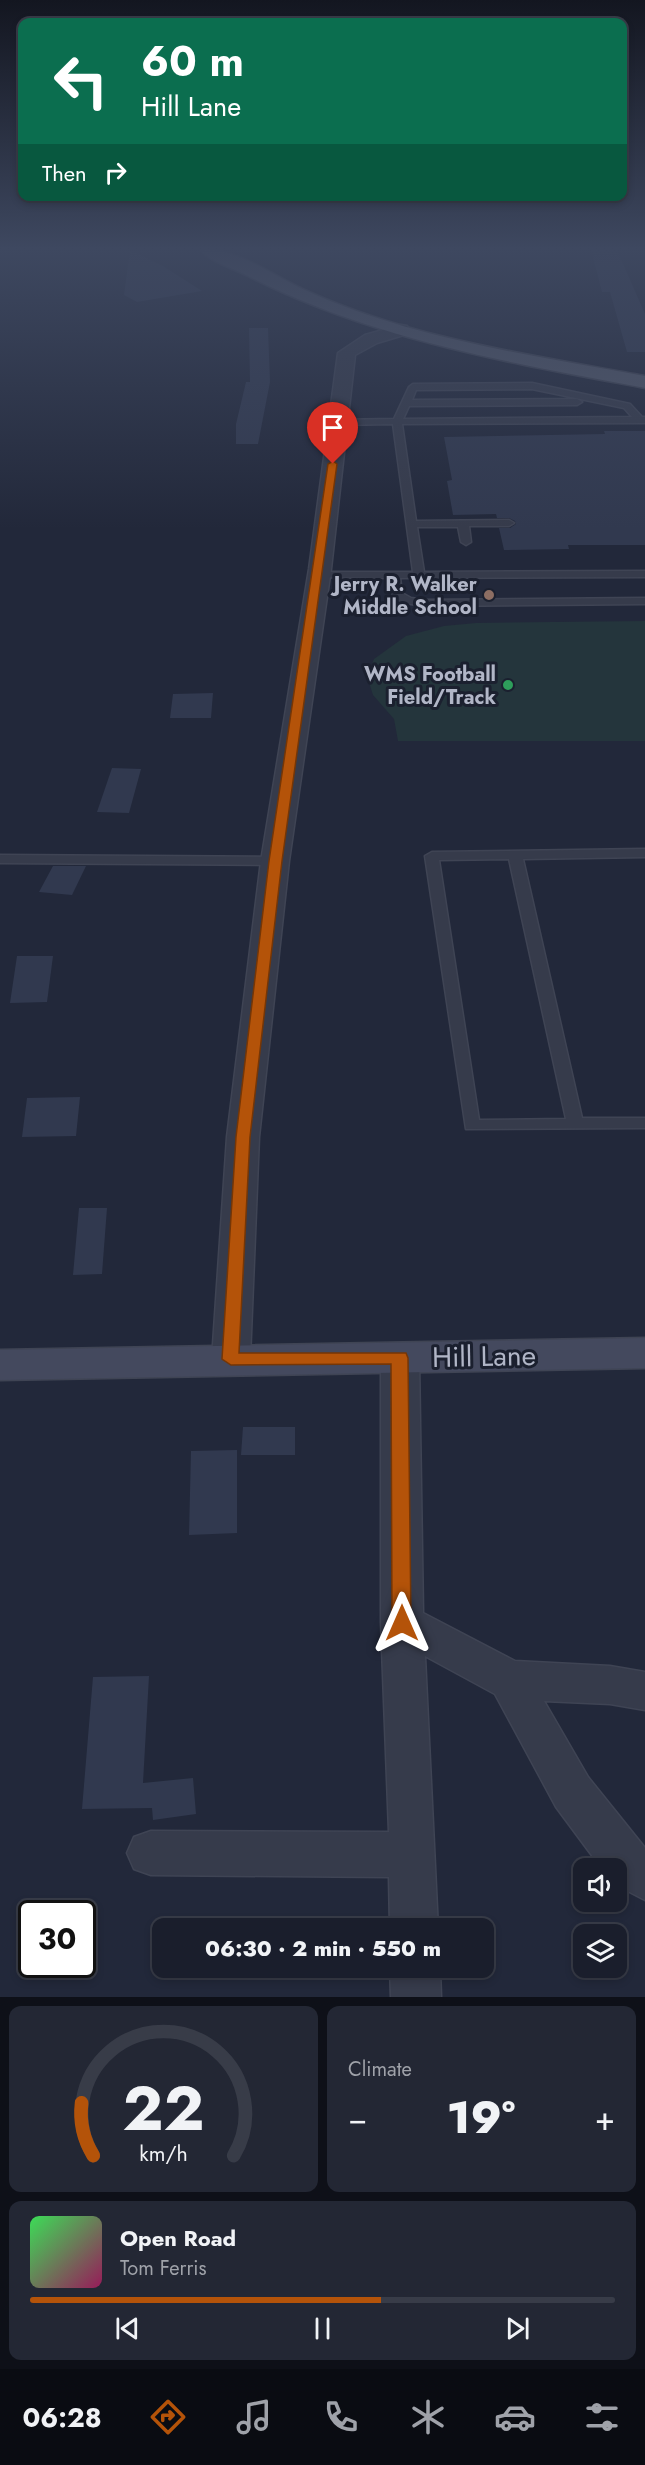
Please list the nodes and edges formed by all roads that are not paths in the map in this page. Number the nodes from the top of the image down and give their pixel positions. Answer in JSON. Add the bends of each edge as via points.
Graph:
{"nodes":[{"id":1,"x":364,"y":343,"type":"edge"},
{"id":2,"x":454,"y":343,"type":"edge"},
{"id":3,"x":645,"y":382,"type":"edge"},
{"id":4,"x":604,"y":402,"type":"junction"},
{"id":5,"x":406,"y":403,"type":"junction"},
{"id":6,"x":642,"y":420,"type":"edge"},
{"id":7,"x":338,"y":422,"type":"junction"},
{"id":8,"x":397,"y":423,"type":"junction"},
{"id":9,"x":509,"y":523,"type":"dead end"},
{"id":10,"x":411,"y":524,"type":"junction"},
{"id":11,"x":463,"y":524,"type":"junction"},
{"id":12,"x":466,"y":542,"type":"dead end"},
{"id":13,"x":645,"y":574,"type":"edge"},
{"id":14,"x":319,"y":575,"type":"junction"},
{"id":15,"x":394,"y":575,"type":"junction"},
{"id":16,"x":419,"y":575,"type":"junction"},
{"id":17,"x":645,"y":601,"type":"edge"},
{"id":18,"x":645,"y":853,"type":"edge"},
{"id":19,"x":515,"y":855,"type":"junction"},
{"id":20,"x":0,"y":858,"type":"edge"},
{"id":21,"x":275,"y":861,"type":"junction"},
{"id":22,"x":645,"y":1123,"type":"edge"},
{"id":23,"x":575,"y":1124,"type":"junction"},
{"id":24,"x":645,"y":1353,"type":"edge"},
{"id":25,"x":400,"y":1358,"type":"junction"},
{"id":26,"x":231,"y":1359,"type":"junction"},
{"id":27,"x":0,"y":1365,"type":"edge"},
{"id":28,"x":402,"y":1623,"type":"junction"},
{"id":29,"x":510,"y":1680,"type":"junction"},
{"id":30,"x":645,"y":1691,"type":"edge"},
{"id":31,"x":151,"y":1853,"type":"dead end"},
{"id":32,"x":414,"y":1855,"type":"junction"},
{"id":33,"x":645,"y":1877,"type":"edge"},
{"id":34,"x":414,"y":1918,"type":"edge"},
{"id":35,"x":415,"y":1978,"type":"edge"},
{"id":36,"x":416,"y":1997,"type":"edge"}],
"edges":[{"from":1,"to":7,"type":"street","via":[[346,353]]},
{"from":2,"to":3,"type":"main road"},
{"from":4,"to":5,"type":"lane"},
{"from":4,"to":5,"type":"lane","via":[[532,386],[437,386],[413,387]]},
{"from":4,"to":6,"type":"lane","via":[[627,406]]},
{"from":5,"to":8,"type":"lane"},
{"from":6,"to":8,"type":"lane"},
{"from":7,"to":8,"type":"lane"},
{"from":7,"to":14,"type":"street"},
{"from":8,"to":10,"type":"lane"},
{"from":9,"to":11,"type":"lane"},
{"from":10,"to":11,"type":"lane"},
{"from":10,"to":16,"type":"lane"},
{"from":11,"to":12,"type":"lane"},
{"from":13,"to":16,"type":"lane"},
{"from":14,"to":15,"type":"lane"},
{"from":14,"to":21,"type":"street"},
{"from":15,"to":16,"type":"lane"},
{"from":15,"to":17,"type":"lane","via":[[397,595],[425,603]]},
{"from":18,"to":19,"type":"lane"},
{"from":19,"to":23,"type":"lane"},
{"from":19,"to":23,"type":"lane","via":[[432,856],[472,1125]]},
{"from":20,"to":21,"type":"lane"},
{"from":21,"to":26,"type":"street","via":[[243,1137]]},
{"from":22,"to":23,"type":"lane"},
{"from":24,"to":25,"type":"street","name":"Hill Lane"},
{"from":25,"to":26,"type":"street","name":"Hill Lane"},
{"from":25,"to":28,"type":"street"},
{"from":26,"to":27,"type":"street","name":"Hill Lane"},
{"from":28,"to":29,"type":"street"},
{"from":28,"to":32,"type":"street"},
{"from":29,"to":30,"type":"street","via":[[610,1684]]},
{"from":29,"to":33,"type":"street","via":[[552,1762],[603,1836]]},
{"from":31,"to":32,"type":"street"},
{"from":32,"to":34,"type":"street"},
{"from":35,"to":36,"type":"street"}]}
